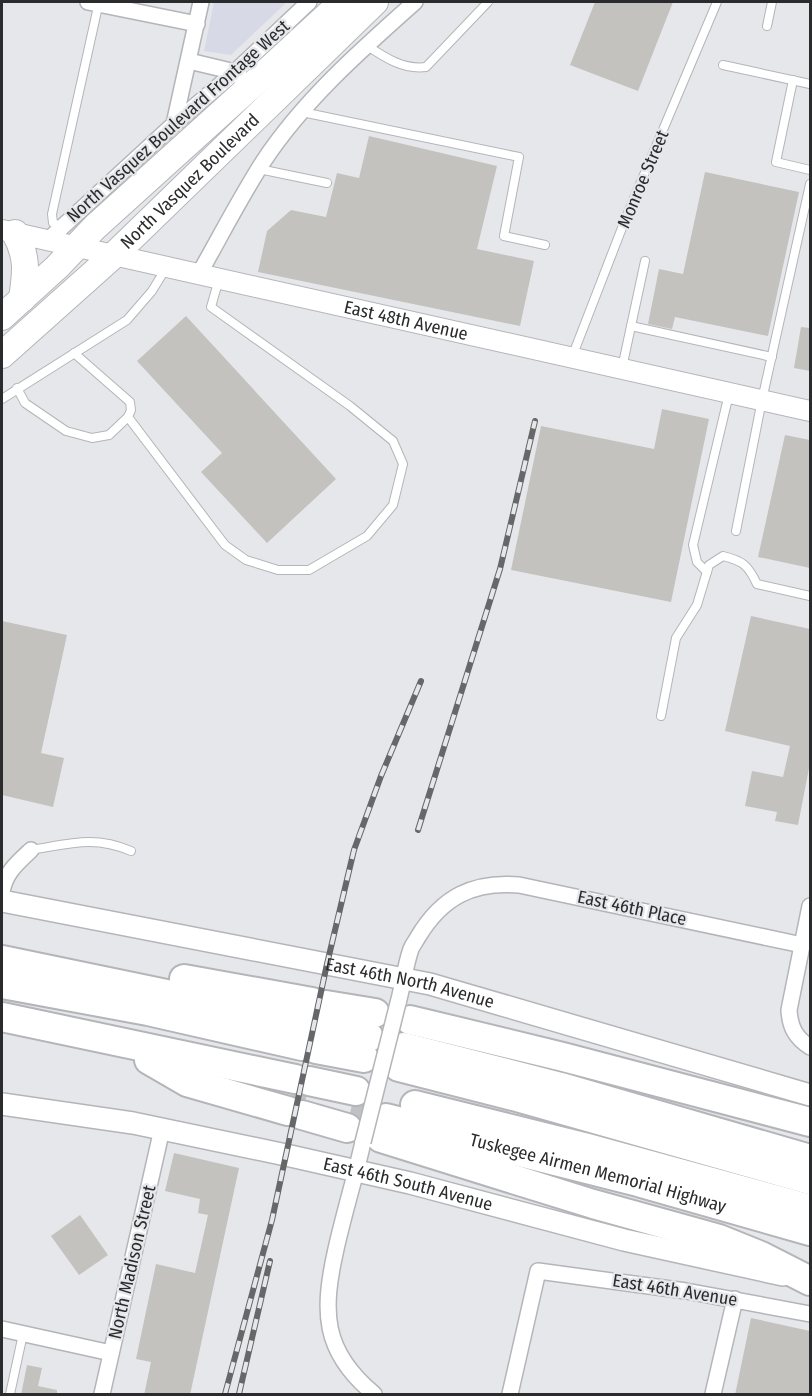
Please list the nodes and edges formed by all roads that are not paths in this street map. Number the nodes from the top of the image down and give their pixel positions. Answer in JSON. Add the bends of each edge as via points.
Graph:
{"nodes":[{"id":1,"x":95,"y":2,"type":"edge"},
{"id":2,"x":201,"y":2,"type":"edge"},
{"id":3,"x":309,"y":2,"type":"edge"},
{"id":4,"x":342,"y":2,"type":"edge"},
{"id":5,"x":375,"y":2,"type":"edge"},
{"id":6,"x":415,"y":2,"type":"edge"},
{"id":7,"x":488,"y":2,"type":"edge"},
{"id":8,"x":717,"y":2,"type":"edge"},
{"id":9,"x":772,"y":2,"type":"edge"},
{"id":10,"x":197,"y":24,"type":"junction"},
{"id":11,"x":766,"y":26,"type":"dead end"},
{"id":12,"x":366,"y":45,"type":"junction"},
{"id":13,"x":189,"y":61,"type":"junction"},
{"id":14,"x":723,"y":65,"type":"dead end"},
{"id":15,"x":243,"y":80,"type":"junction"},
{"id":16,"x":793,"y":80,"type":"junction"},
{"id":17,"x":810,"y":84,"type":"edge"},
{"id":18,"x":302,"y":112,"type":"junction"},
{"id":19,"x":174,"y":124,"type":"junction"},
{"id":20,"x":259,"y":169,"type":"junction"},
{"id":21,"x":810,"y":170,"type":"edge"},
{"id":22,"x":327,"y":183,"type":"dead end"},
{"id":23,"x":810,"y":184,"type":"edge"},
{"id":24,"x":8,"y":232,"type":"edge"},
{"id":25,"x":62,"y":238,"type":"junction"},
{"id":26,"x":545,"y":245,"type":"dead end"},
{"id":27,"x":114,"y":255,"type":"junction"},
{"id":28,"x":645,"y":261,"type":"dead end"},
{"id":29,"x":167,"y":267,"type":"junction"},
{"id":30,"x":199,"y":274,"type":"junction"},
{"id":31,"x":219,"y":278,"type":"junction"},
{"id":32,"x":7,"y":312,"type":"edge"},
{"id":33,"x":631,"y":326,"type":"junction"},
{"id":34,"x":74,"y":352,"type":"junction"},
{"id":35,"x":2,"y":355,"type":"edge"},
{"id":36,"x":772,"y":357,"type":"junction"},
{"id":37,"x":572,"y":359,"type":"junction"},
{"id":38,"x":622,"y":369,"type":"junction"},
{"id":39,"x":17,"y":388,"type":"junction"},
{"id":40,"x":729,"y":393,"type":"junction"},
{"id":41,"x":2,"y":399,"type":"edge"},
{"id":42,"x":762,"y":400,"type":"junction"},
{"id":43,"x":810,"y":411,"type":"edge"},
{"id":44,"x":128,"y":417,"type":"junction"},
{"id":45,"x":736,"y":531,"type":"dead end"},
{"id":46,"x":707,"y":572,"type":"junction"},
{"id":47,"x":809,"y":598,"type":"edge"},
{"id":48,"x":661,"y":716,"type":"dead end"},
{"id":49,"x":31,"y":850,"type":"joint"},
{"id":50,"x":131,"y":851,"type":"dead end"},
{"id":51,"x":2,"y":892,"type":"edge"},
{"id":52,"x":2,"y":902,"type":"edge"},
{"id":53,"x":810,"y":906,"type":"edge"},
{"id":54,"x":802,"y":945,"type":"junction"},
{"id":55,"x":2,"y":960,"type":"edge"},
{"id":56,"x":404,"y":978,"type":"junction"},
{"id":57,"x":2,"y":984,"type":"edge"},
{"id":58,"x":2,"y":1017,"type":"edge"},
{"id":59,"x":314,"y":1025,"type":"junction"},
{"id":60,"x":2,"y":1034,"type":"edge"},
{"id":61,"x":388,"y":1035,"type":"junction"},
{"id":62,"x":810,"y":1047,"type":"edge"},
{"id":63,"x":810,"y":1095,"type":"edge"},
{"id":64,"x":299,"y":1097,"type":"junction"},
{"id":65,"x":2,"y":1104,"type":"edge"},
{"id":66,"x":368,"y":1118,"type":"junction"},
{"id":67,"x":810,"y":1122,"type":"edge"},
{"id":68,"x":162,"y":1129,"type":"junction"},
{"id":69,"x":810,"y":1158,"type":"edge"},
{"id":70,"x":356,"y":1171,"type":"junction"},
{"id":71,"x":810,"y":1180,"type":"edge"},
{"id":72,"x":810,"y":1209,"type":"edge"},
{"id":73,"x":810,"y":1232,"type":"edge"},
{"id":74,"x":810,"y":1281,"type":"edge"},
{"id":75,"x":735,"y":1299,"type":"junction"},
{"id":76,"x":810,"y":1314,"type":"edge"},
{"id":77,"x":2,"y":1329,"type":"edge"},
{"id":78,"x":23,"y":1334,"type":"junction"},
{"id":79,"x":111,"y":1353,"type":"junction"},
{"id":80,"x":10,"y":1395,"type":"edge"},
{"id":81,"x":102,"y":1395,"type":"edge"},
{"id":82,"x":374,"y":1395,"type":"edge"},
{"id":83,"x":510,"y":1395,"type":"edge"},
{"id":84,"x":713,"y":1395,"type":"edge"}],
"edges":[{"from":1,"to":10,"type":"street"},
{"from":1,"to":25,"type":"lane","via":[[52,214]]},
{"from":2,"to":10,"type":"street"},
{"from":3,"to":15,"type":"street","name":"North Vasquez Boulevard Frontage West"},
{"from":4,"to":15,"type":"highway","name":"North Vasquez Boulevard"},
{"from":5,"to":27,"type":"highway","name":"North Vasquez Boulevard"},
{"from":6,"to":12,"type":"street"},
{"from":7,"to":12,"type":"lane","via":[[426,67],[404,66]]},
{"from":8,"to":37,"type":"lane","name":"Monroe Street"},
{"from":9,"to":11,"type":"lane"},
{"from":10,"to":13,"type":"street"},
{"from":12,"to":18,"type":"street"},
{"from":13,"to":15,"type":"street"},
{"from":13,"to":19,"type":"street"},
{"from":14,"to":16,"type":"lane"},
{"from":15,"to":19,"type":"street","name":"North Vasquez Boulevard Frontage West"},
{"from":15,"to":25,"type":"highway","name":"North Vasquez Boulevard","via":[[95,227]]},
{"from":16,"to":17,"type":"lane"},
{"from":16,"to":21,"type":"lane","via":[[776,162]]},
{"from":18,"to":20,"type":"street"},
{"from":18,"to":26,"type":"lane","via":[[519,157],[504,236]]},
{"from":19,"to":25,"type":"street","name":"North Vasquez Boulevard Frontage West"},
{"from":20,"to":22,"type":"lane"},
{"from":20,"to":30,"type":"street"},
{"from":23,"to":36,"type":"lane"},
{"from":24,"to":25,"type":"street","name":"East 48th Avenue"},
{"from":24,"to":32,"type":"highway","via":[[22,248],[26,260]]},
{"from":25,"to":27,"type":"street","name":"East 48th Avenue"},
{"from":25,"to":32,"type":"highway","name":"North Vasquez Boulevard","via":[[57,267]]},
{"from":27,"to":29,"type":"street","name":"East 48th Avenue"},
{"from":27,"to":35,"type":"highway","name":"North Vasquez Boulevard"},
{"from":28,"to":33,"type":"lane"},
{"from":29,"to":30,"type":"street","name":"East 48th Avenue"},
{"from":29,"to":34,"type":"lane","via":[[127,320]]},
{"from":30,"to":31,"type":"street","name":"East 48th Avenue"},
{"from":31,"to":37,"type":"street","name":"East 48th Avenue"},
{"from":31,"to":44,"type":"lane","via":[[211,307],[393,441],[403,464],[393,505],[368,536],[309,570],[278,570],[246,560],[225,545]]},
{"from":33,"to":36,"type":"lane"},
{"from":33,"to":38,"type":"lane"},
{"from":34,"to":39,"type":"lane"},
{"from":34,"to":44,"type":"lane","via":[[130,402]]},
{"from":36,"to":42,"type":"lane"},
{"from":37,"to":38,"type":"street","name":"East 48th Avenue"},
{"from":38,"to":40,"type":"street","name":"East 48th Avenue"},
{"from":39,"to":41,"type":"lane"},
{"from":39,"to":44,"type":"lane","via":[[25,403],[66,431],[92,438],[109,435]]},
{"from":40,"to":42,"type":"street","name":"East 48th Avenue"},
{"from":40,"to":46,"type":"lane","via":[[693,545],[697,562]]},
{"from":42,"to":43,"type":"street","name":"East 48th Avenue"},
{"from":42,"to":45,"type":"lane"},
{"from":46,"to":47,"type":"lane","via":[[709,565],[723,556],[741,560],[757,584]]},
{"from":46,"to":48,"type":"lane","via":[[697,605],[676,638]]},
{"from":49,"to":50,"type":"lane","via":[[91,840]]},
{"from":49,"to":51,"type":"street","via":[[11,869]]},
{"from":52,"to":56,"type":"main road","name":"East 46th North Avenue"},
{"from":53,"to":54,"type":"street"},
{"from":54,"to":56,"type":"street","name":"East 46th Place","via":[[499,884],[462,893],[439,909],[412,946]]},
{"from":54,"to":62,"type":"street","via":[[790,1005],[791,1025]]},
{"from":55,"to":59,"type":"highway","via":[[74,975],[144,972]]},
{"from":56,"to":61,"type":"street"},
{"from":56,"to":63,"type":"main road","name":"East 46th North Avenue"},
{"from":57,"to":59,"type":"highway","via":[[148,1011]]},
{"from":58,"to":64,"type":"highway"},
{"from":59,"to":61,"type":"highway"},
{"from":59,"to":61,"type":"highway"},
{"from":60,"to":64,"type":"highway","name":"Tuskegee Airmen Memorial Highway","via":[[149,1060]]},
{"from":61,"to":66,"type":"street","bridge":true},
{"from":61,"to":67,"type":"highway","via":[[552,1054]]},
{"from":61,"to":69,"type":"highway"},
{"from":61,"to":71,"type":"highway","via":[[517,1097]]},
{"from":64,"to":66,"type":"highway","name":"Tuskegee Airmen Memorial Highway"},
{"from":65,"to":68,"type":"main road","name":"East 46th South Avenue"},
{"from":66,"to":70,"type":"street"},
{"from":66,"to":72,"type":"highway","via":[[584,1147]]},
{"from":66,"to":73,"type":"highway","name":"Tuskegee Airmen Memorial Highway","via":[[638,1182]]},
{"from":66,"to":74,"type":"highway","via":[[593,1203],[719,1239]]},
{"from":68,"to":70,"type":"main road","name":"East 46th South Avenue"},
{"from":68,"to":79,"type":"street","name":"North Madison Street"},
{"from":70,"to":74,"type":"main road","name":"East 46th South Avenue","via":[[624,1240]]},
{"from":70,"to":82,"type":"street","via":[[329,1281],[327,1306],[332,1337],[346,1364]]},
{"from":75,"to":76,"type":"street","name":"East 46th Avenue"},
{"from":75,"to":83,"type":"street","name":"East 46th Avenue","via":[[538,1271]]},
{"from":75,"to":84,"type":"street"},
{"from":77,"to":78,"type":"street"},
{"from":78,"to":79,"type":"street"},
{"from":78,"to":80,"type":"lane"},
{"from":79,"to":81,"type":"street","name":"North Madison Street"}]}
